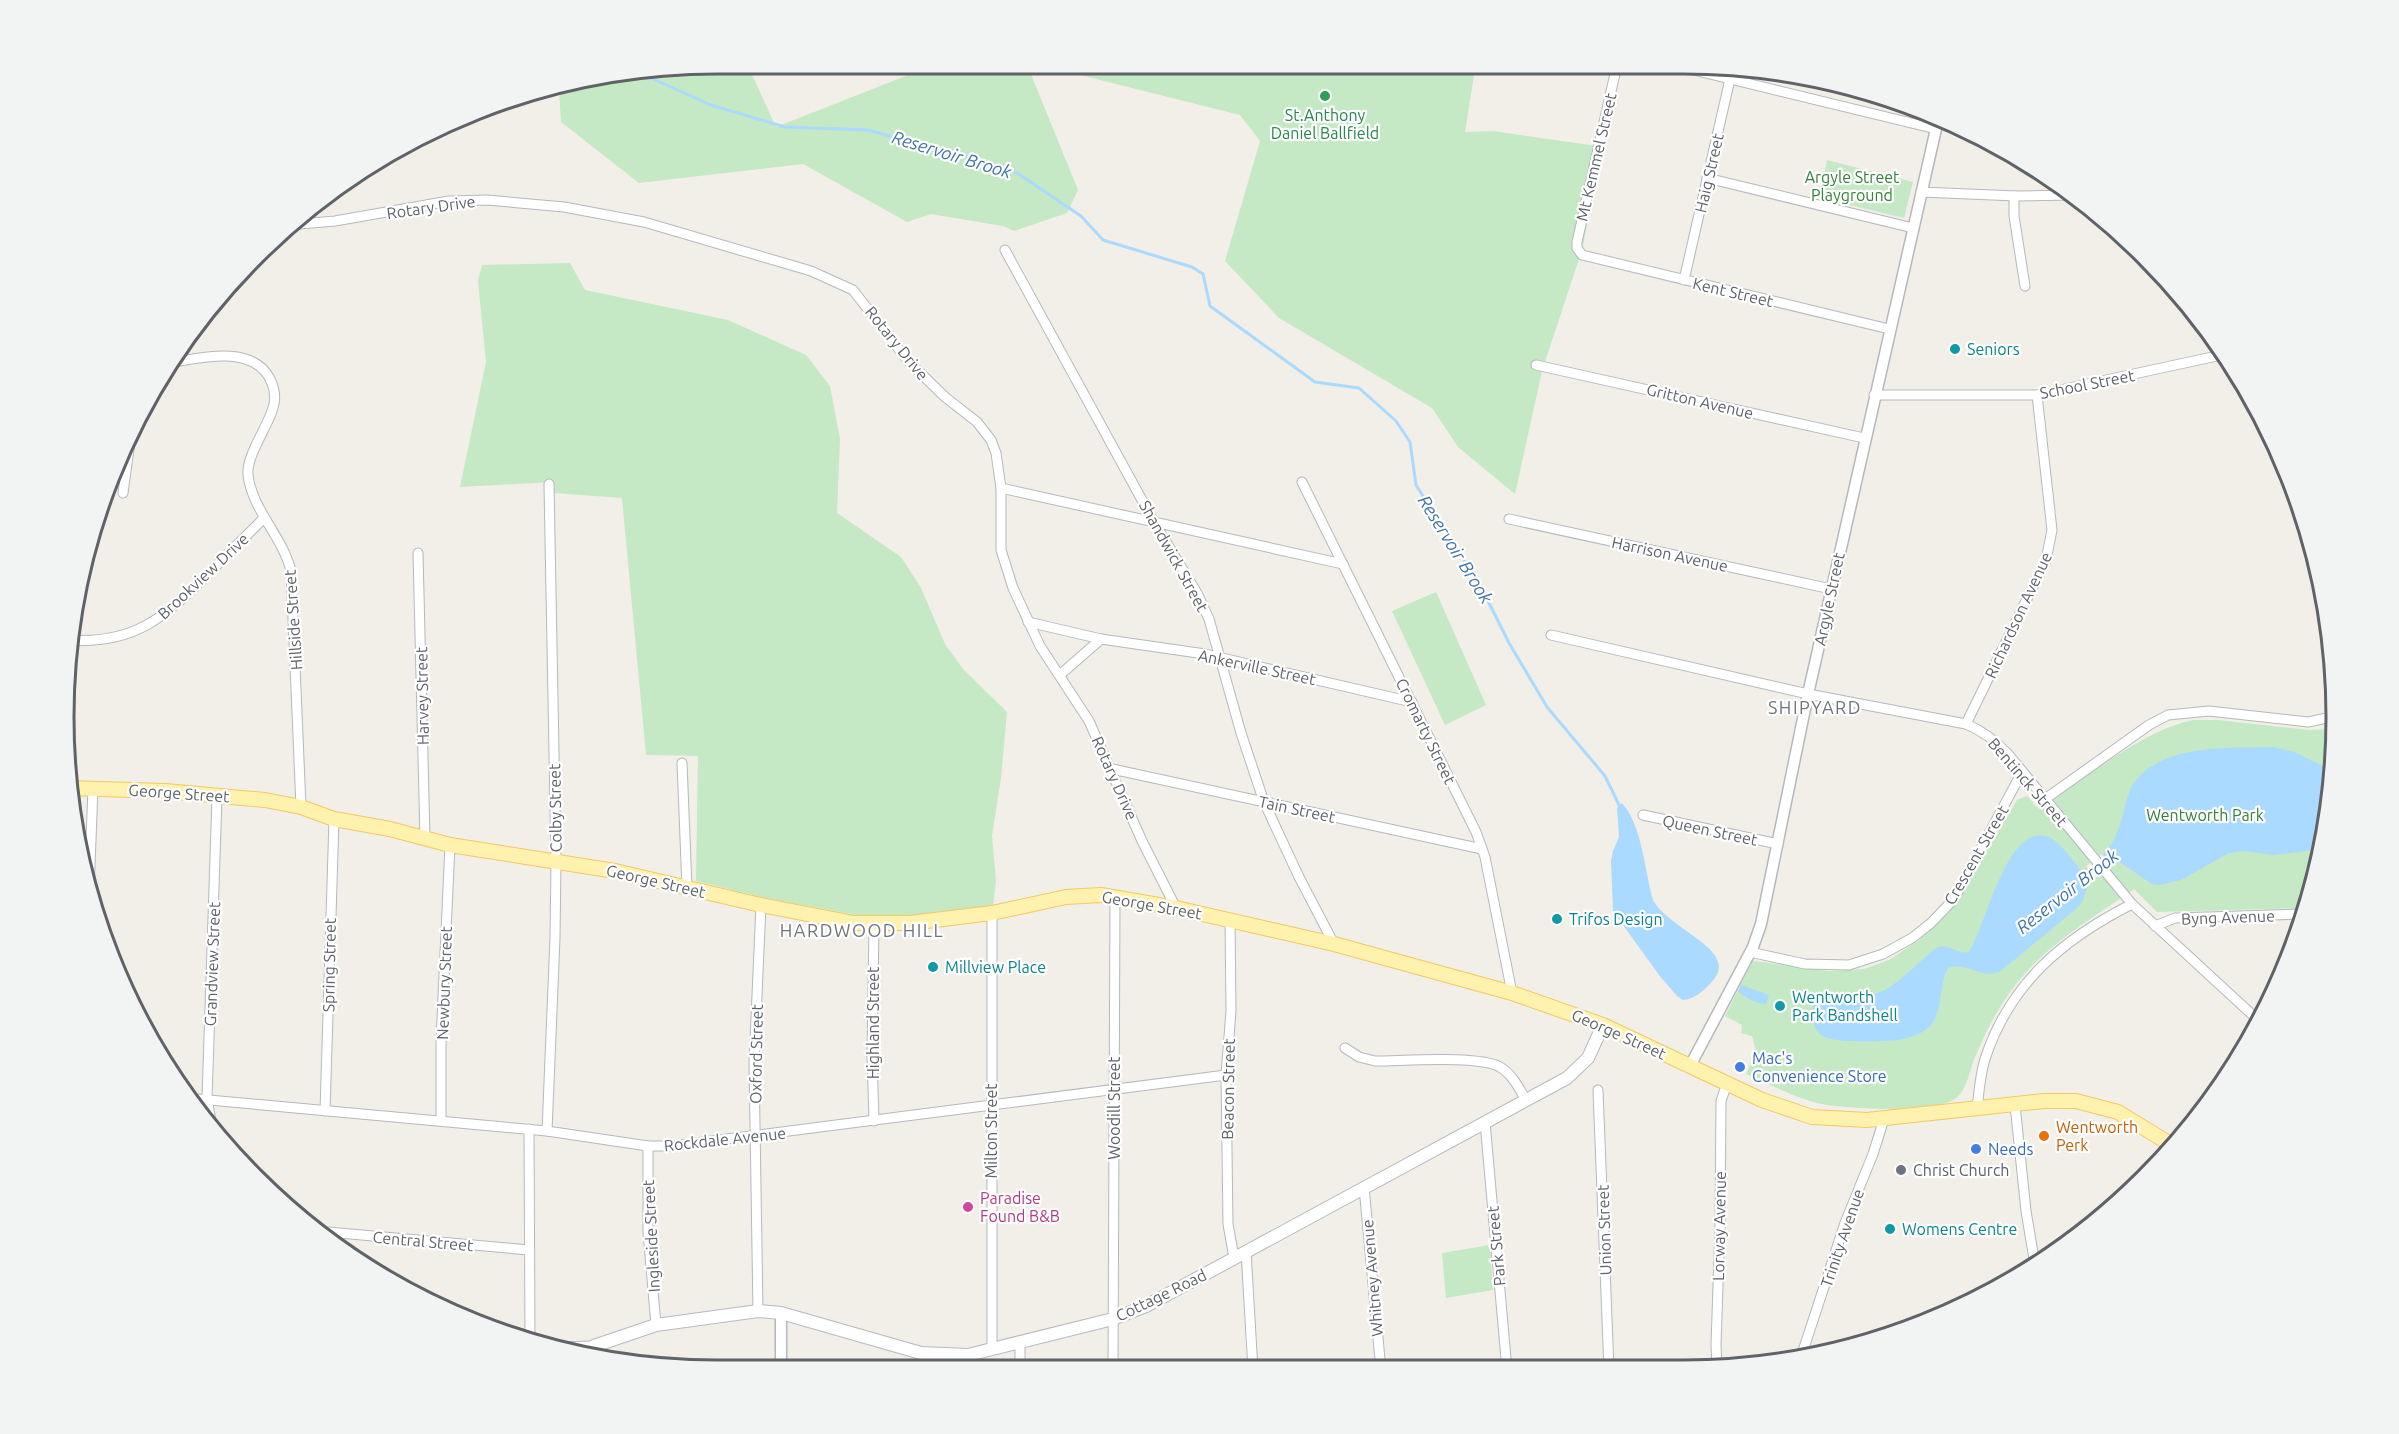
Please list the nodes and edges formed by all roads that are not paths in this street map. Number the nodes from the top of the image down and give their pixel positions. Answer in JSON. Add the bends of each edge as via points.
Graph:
{"nodes":[{"id":1,"x":1615,"y":74,"type":"edge"},
{"id":2,"x":1716,"y":75,"type":"edge"},
{"id":3,"x":1730,"y":78,"type":"junction"},
{"id":4,"x":1928,"y":122,"type":"edge"},
{"id":5,"x":1937,"y":126,"type":"edge"},
{"id":6,"x":1707,"y":178,"type":"junction"},
{"id":7,"x":1921,"y":192,"type":"junction"},
{"id":8,"x":2014,"y":195,"type":"junction"},
{"id":9,"x":2058,"y":195,"type":"edge"},
{"id":10,"x":305,"y":223,"type":"edge"},
{"id":11,"x":1913,"y":228,"type":"junction"},
{"id":12,"x":1005,"y":250,"type":"dead end"},
{"id":13,"x":1578,"y":250,"type":"joint"},
{"id":14,"x":1684,"y":280,"type":"junction"},
{"id":15,"x":2025,"y":286,"type":"dead end"},
{"id":16,"x":1889,"y":329,"type":"junction"},
{"id":17,"x":2214,"y":355,"type":"edge"},
{"id":18,"x":181,"y":361,"type":"edge"},
{"id":19,"x":1536,"y":365,"type":"dead end"},
{"id":20,"x":1874,"y":395,"type":"junction"},
{"id":21,"x":2037,"y":395,"type":"junction"},
{"id":22,"x":1864,"y":438,"type":"junction"},
{"id":23,"x":128,"y":459,"type":"edge"},
{"id":24,"x":1302,"y":482,"type":"dead end"},
{"id":25,"x":549,"y":484,"type":"dead end"},
{"id":26,"x":1001,"y":488,"type":"junction"},
{"id":27,"x":123,"y":493,"type":"dead end"},
{"id":28,"x":264,"y":518,"type":"junction"},
{"id":29,"x":1509,"y":519,"type":"dead end"},
{"id":30,"x":1154,"y":522,"type":"junction"},
{"id":31,"x":418,"y":554,"type":"dead end"},
{"id":32,"x":1343,"y":564,"type":"junction"},
{"id":33,"x":1831,"y":589,"type":"junction"},
{"id":34,"x":1028,"y":622,"type":"junction"},
{"id":35,"x":1551,"y":635,"type":"dead end"},
{"id":36,"x":78,"y":639,"type":"edge"},
{"id":37,"x":1101,"y":639,"type":"junction"},
{"id":38,"x":1220,"y":657,"type":"junction"},
{"id":39,"x":1061,"y":674,"type":"junction"},
{"id":40,"x":1808,"y":694,"type":"junction"},
{"id":41,"x":1412,"y":702,"type":"junction"},
{"id":42,"x":2326,"y":718,"type":"edge"},
{"id":43,"x":1966,"y":724,"type":"junction"},
{"id":44,"x":682,"y":763,"type":"dead end"},
{"id":45,"x":1112,"y":769,"type":"junction"},
{"id":46,"x":2022,"y":771,"type":"junction"},
{"id":47,"x":78,"y":788,"type":"edge"},
{"id":48,"x":93,"y":788,"type":"junction"},
{"id":49,"x":217,"y":797,"type":"junction"},
{"id":50,"x":2045,"y":799,"type":"junction"},
{"id":51,"x":1264,"y":802,"type":"junction"},
{"id":52,"x":301,"y":807,"type":"junction"},
{"id":53,"x":1643,"y":815,"type":"dead end"},
{"id":54,"x":334,"y":819,"type":"junction"},
{"id":55,"x":425,"y":838,"type":"junction"},
{"id":56,"x":1778,"y":844,"type":"junction"},
{"id":57,"x":450,"y":845,"type":"junction"},
{"id":58,"x":1482,"y":849,"type":"junction"},
{"id":59,"x":556,"y":861,"type":"junction"},
{"id":60,"x":90,"y":862,"type":"edge"},
{"id":61,"x":687,"y":888,"type":"junction"},
{"id":62,"x":1115,"y":898,"type":"junction"},
{"id":63,"x":2132,"y":904,"type":"junction"},
{"id":64,"x":761,"y":905,"type":"junction"},
{"id":65,"x":1176,"y":908,"type":"junction"},
{"id":66,"x":992,"y":913,"type":"junction"},
{"id":67,"x":2294,"y":914,"type":"edge"},
{"id":68,"x":1230,"y":920,"type":"junction"},
{"id":69,"x":874,"y":924,"type":"junction"},
{"id":70,"x":2156,"y":926,"type":"junction"},
{"id":71,"x":1334,"y":944,"type":"junction"},
{"id":72,"x":1750,"y":952,"type":"junction"},
{"id":73,"x":1512,"y":993,"type":"junction"},
{"id":74,"x":2252,"y":1015,"type":"edge"},
{"id":75,"x":1604,"y":1025,"type":"junction"},
{"id":76,"x":1345,"y":1048,"type":"dead end"},
{"id":77,"x":1690,"y":1066,"type":"junction"},
{"id":78,"x":1227,"y":1075,"type":"junction"},
{"id":79,"x":1727,"y":1083,"type":"junction"},
{"id":80,"x":1114,"y":1090,"type":"junction"},
{"id":81,"x":1598,"y":1090,"type":"dead end"},
{"id":82,"x":199,"y":1099,"type":"edge"},
{"id":83,"x":207,"y":1100,"type":"junction"},
{"id":84,"x":1526,"y":1100,"type":"junction"},
{"id":85,"x":2015,"y":1105,"type":"junction"},
{"id":86,"x":991,"y":1106,"type":"junction"},
{"id":87,"x":1977,"y":1109,"type":"junction"},
{"id":88,"x":325,"y":1110,"type":"junction"},
{"id":89,"x":209,"y":1113,"type":"edge"},
{"id":90,"x":1884,"y":1119,"type":"junction"},
{"id":91,"x":441,"y":1121,"type":"junction"},
{"id":92,"x":874,"y":1121,"type":"junction"},
{"id":93,"x":1485,"y":1122,"type":"junction"},
{"id":94,"x":529,"y":1130,"type":"junction"},
{"id":95,"x":547,"y":1131,"type":"junction"},
{"id":96,"x":754,"y":1137,"type":"junction"},
{"id":97,"x":2166,"y":1141,"type":"edge"},
{"id":98,"x":648,"y":1146,"type":"junction"},
{"id":99,"x":1364,"y":1187,"type":"junction"},
{"id":100,"x":331,"y":1232,"type":"edge"},
{"id":101,"x":529,"y":1251,"type":"junction"},
{"id":102,"x":1246,"y":1251,"type":"junction"},
{"id":103,"x":2034,"y":1256,"type":"edge"},
{"id":104,"x":1234,"y":1258,"type":"junction"},
{"id":105,"x":758,"y":1311,"type":"junction"},
{"id":106,"x":781,"y":1312,"type":"junction"},
{"id":107,"x":1113,"y":1319,"type":"junction"},
{"id":108,"x":656,"y":1325,"type":"junction"},
{"id":109,"x":530,"y":1332,"type":"edge"},
{"id":110,"x":1020,"y":1342,"type":"junction"},
{"id":111,"x":592,"y":1348,"type":"edge"},
{"id":112,"x":992,"y":1349,"type":"junction"},
{"id":113,"x":1804,"y":1349,"type":"edge"},
{"id":114,"x":1717,"y":1359,"type":"edge"},
{"id":115,"x":781,"y":1360,"type":"edge"},
{"id":116,"x":1020,"y":1360,"type":"edge"},
{"id":117,"x":1113,"y":1360,"type":"edge"},
{"id":118,"x":1252,"y":1360,"type":"edge"},
{"id":119,"x":1380,"y":1360,"type":"edge"},
{"id":120,"x":1506,"y":1360,"type":"edge"},
{"id":121,"x":1608,"y":1360,"type":"edge"}],
"edges":[{"from":1,"to":13,"type":"street","name":"Mt Kemmel Street"},
{"from":2,"to":3,"type":"street"},
{"from":3,"to":4,"type":"street"},
{"from":3,"to":6,"type":"street","name":"Haig Street"},
{"from":5,"to":7,"type":"street","name":"Argyle Street"},
{"from":6,"to":11,"type":"street"},
{"from":6,"to":14,"type":"street","name":"Haig Street"},
{"from":7,"to":8,"type":"street"},
{"from":7,"to":11,"type":"street","name":"Argyle Street"},
{"from":8,"to":9,"type":"street"},
{"from":8,"to":15,"type":"street"},
{"from":10,"to":26,"type":"street","name":"Rotary Drive","via":[[449,201],[525,203],[644,222],[811,271],[853,290],[913,367],[982,426],[995,448]]},
{"from":11,"to":16,"type":"street","name":"Argyle Street"},
{"from":12,"to":30,"type":"street","name":"Shandwick Street"},
{"from":13,"to":14,"type":"street","name":"Kent Street","via":[[1588,257]]},
{"from":14,"to":16,"type":"street","name":"Kent Street"},
{"from":16,"to":20,"type":"street","name":"Argyle Street"},
{"from":17,"to":21,"type":"street","name":"School Street"},
{"from":18,"to":28,"type":"street","name":"Hillside Street","via":[[241,357],[256,363],[268,376],[273,387],[273,408],[248,469]]},
{"from":19,"to":22,"type":"street","name":"Gritton Avenue"},
{"from":20,"to":21,"type":"street","name":"School Street"},
{"from":20,"to":22,"type":"street","name":"Argyle Street"},
{"from":21,"to":43,"type":"street","name":"Richardson Avenue","via":[[2052,530],[2049,553]]},
{"from":22,"to":33,"type":"street","name":"Argyle Street"},
{"from":23,"to":27,"type":"street"},
{"from":24,"to":32,"type":"street","name":"Cromarty Street"},
{"from":25,"to":59,"type":"street","name":"Colby Street"},
{"from":26,"to":30,"type":"street"},
{"from":26,"to":34,"type":"street","name":"Rotary Drive","via":[[1001,550]]},
{"from":28,"to":36,"type":"street","name":"Brookview Drive","via":[[161,618],[115,637]]},
{"from":28,"to":52,"type":"street","name":"Hillside Street","via":[[284,550],[292,577]]},
{"from":29,"to":33,"type":"street","name":"Harrison Avenue"},
{"from":30,"to":32,"type":"street"},
{"from":30,"to":38,"type":"street","name":"Shandwick Street","via":[[1197,593]]},
{"from":31,"to":55,"type":"street","name":"Harvey Street"},
{"from":32,"to":41,"type":"street","name":"Cromarty Street"},
{"from":33,"to":40,"type":"street","name":"Argyle Street"},
{"from":34,"to":37,"type":"street","name":"Ankerville Street"},
{"from":34,"to":39,"type":"street","name":"Rotary Drive"},
{"from":35,"to":40,"type":"street","name":"Bentinck Street"},
{"from":37,"to":38,"type":"street","name":"Ankerville Street"},
{"from":37,"to":39,"type":"street"},
{"from":38,"to":41,"type":"street","name":"Ankerville Street"},
{"from":38,"to":51,"type":"street","name":"Shandwick Street"},
{"from":39,"to":45,"type":"street","name":"Rotary Drive"},
{"from":40,"to":43,"type":"street","name":"Bentinck Street"},
{"from":40,"to":56,"type":"street","name":"Argyle Street"},
{"from":41,"to":58,"type":"street","name":"Cromarty Street"},
{"from":42,"to":50,"type":"street","via":[[2308,722],[2209,711],[2168,715]]},
{"from":43,"to":46,"type":"street","name":"Bentinck Street","via":[[1992,738]]},
{"from":44,"to":61,"type":"street"},
{"from":45,"to":51,"type":"street","name":"Tain Street"},
{"from":45,"to":65,"type":"street","name":"Rotary Drive"},
{"from":46,"to":50,"type":"street","name":"Bentinck Street"},
{"from":46,"to":72,"type":"street","name":"Crescent Street","via":[[1954,899],[1912,938],[1850,965],[1805,964]]},
{"from":47,"to":48,"type":"main road","name":"George Street"},
{"from":48,"to":49,"type":"main road","name":"George Street"},
{"from":48,"to":60,"type":"street"},
{"from":49,"to":52,"type":"main road","name":"George Street"},
{"from":49,"to":83,"type":"street","name":"Grandview Street"},
{"from":50,"to":63,"type":"street","name":"Bentinck Street"},
{"from":51,"to":58,"type":"street","name":"Tain Street"},
{"from":51,"to":71,"type":"street","name":"Shandwick Street"},
{"from":52,"to":54,"type":"main road","name":"George Street"},
{"from":53,"to":56,"type":"street","name":"Queen Street"},
{"from":54,"to":55,"type":"main road","name":"George Street"},
{"from":54,"to":88,"type":"street","name":"Spring Street"},
{"from":55,"to":57,"type":"main road","name":"George Street"},
{"from":56,"to":72,"type":"street","name":"Argyle Street","via":[[1761,924]]},
{"from":57,"to":59,"type":"main road","name":"George Street"},
{"from":57,"to":91,"type":"street","name":"Newbury Street"},
{"from":58,"to":73,"type":"street","name":"Cromarty Street"},
{"from":59,"to":61,"type":"main road","name":"George Street"},
{"from":59,"to":95,"type":"street","name":"Colby Street"},
{"from":61,"to":64,"type":"main road","name":"George Street"},
{"from":62,"to":65,"type":"main road","name":"George Street"},
{"from":62,"to":66,"type":"main road","name":"George Street","via":[[1066,897]]},
{"from":62,"to":80,"type":"street","name":"Woodill Street"},
{"from":63,"to":70,"type":"street","name":"Bentinck Street"},
{"from":63,"to":87,"type":"street","via":[[2067,942],[2028,980],[2008,1009],[1985,1058]]},
{"from":64,"to":69,"type":"main road","name":"George Street"},
{"from":64,"to":96,"type":"street","name":"Oxford Street"},
{"from":65,"to":68,"type":"main road","name":"George Street"},
{"from":66,"to":69,"type":"main road","name":"George Street"},
{"from":66,"to":86,"type":"street","name":"Milton Street"},
{"from":67,"to":70,"type":"street","name":"Byng Avenue","via":[[2175,918]]},
{"from":68,"to":71,"type":"main road","name":"George Street"},
{"from":68,"to":78,"type":"street","name":"Beacon Street"},
{"from":69,"to":92,"type":"street","name":"Highland Street"},
{"from":70,"to":74,"type":"street","name":"Bentinck Street"},
{"from":71,"to":73,"type":"main road","name":"George Street"},
{"from":72,"to":77,"type":"street","name":"Argyle Street"},
{"from":73,"to":75,"type":"main road","name":"George Street"},
{"from":75,"to":77,"type":"main road","name":"George Street"},
{"from":75,"to":84,"type":"main road","name":"Cottage Road","via":[[1588,1058],[1578,1069]]},
{"from":76,"to":84,"type":"street","via":[[1376,1061],[1493,1064],[1510,1076]]},
{"from":77,"to":79,"type":"main road","name":"George Street"},
{"from":78,"to":80,"type":"street","name":"Rockdale Avenue"},
{"from":78,"to":104,"type":"street","name":"Beacon Street","via":[[1228,1224]]},
{"from":79,"to":90,"type":"main road","name":"George Street","via":[[1812,1117]]},
{"from":79,"to":114,"type":"street","name":"Lorway Avenue","via":[[1721,1101]]},
{"from":80,"to":86,"type":"street","name":"Rockdale Avenue"},
{"from":80,"to":107,"type":"street","name":"Woodill Street"},
{"from":81,"to":121,"type":"street","name":"Union Street"},
{"from":82,"to":83,"type":"street","name":"Rockdale Avenue"},
{"from":83,"to":88,"type":"street","name":"Rockdale Avenue"},
{"from":83,"to":89,"type":"street","name":"Grandview Street"},
{"from":84,"to":93,"type":"main road","name":"Cottage Road"},
{"from":85,"to":87,"type":"main road","name":"George Street"},
{"from":85,"to":97,"type":"main road","name":"George Street","via":[[2060,1100],[2090,1103],[2118,1112]]},
{"from":85,"to":103,"type":"street"},
{"from":86,"to":92,"type":"street","name":"Rockdale Avenue"},
{"from":86,"to":112,"type":"street","name":"Milton Street"},
{"from":87,"to":90,"type":"main road","name":"George Street"},
{"from":88,"to":91,"type":"street","name":"Rockdale Avenue"},
{"from":90,"to":113,"type":"street","name":"Trinity Avenue"},
{"from":91,"to":94,"type":"street","name":"Rockdale Avenue"},
{"from":92,"to":96,"type":"street","name":"Rockdale Avenue"},
{"from":93,"to":99,"type":"main road","name":"Cottage Road"},
{"from":93,"to":120,"type":"street","name":"Park Street"},
{"from":94,"to":95,"type":"street","name":"Rockdale Avenue"},
{"from":94,"to":101,"type":"street"},
{"from":95,"to":98,"type":"street","name":"Rockdale Avenue"},
{"from":96,"to":98,"type":"street","name":"Rockdale Avenue"},
{"from":96,"to":105,"type":"street","name":"Oxford Street"},
{"from":98,"to":108,"type":"street","name":"Ingleside Street","via":[[648,1232]]},
{"from":99,"to":102,"type":"main road","name":"Cottage Road"},
{"from":99,"to":119,"type":"street","name":"Whitney Avenue"},
{"from":100,"to":101,"type":"street","name":"Central Street"},
{"from":101,"to":109,"type":"street"},
{"from":102,"to":104,"type":"main road","name":"Cottage Road"},
{"from":102,"to":118,"type":"street"},
{"from":104,"to":107,"type":"main road","name":"Cottage Road"},
{"from":105,"to":106,"type":"main road","name":"Cottage Road"},
{"from":105,"to":108,"type":"main road","name":"Cottage Road"},
{"from":106,"to":112,"type":"main road","name":"Cottage Road","via":[[921,1353],[968,1355]]},
{"from":106,"to":115,"type":"street"},
{"from":107,"to":110,"type":"main road","name":"Cottage Road"},
{"from":107,"to":117,"type":"street","name":"Woodill Street"},
{"from":108,"to":111,"type":"main road","name":"Cottage Road"},
{"from":110,"to":112,"type":"main road","name":"Cottage Road"},
{"from":110,"to":116,"type":"street"}]}
